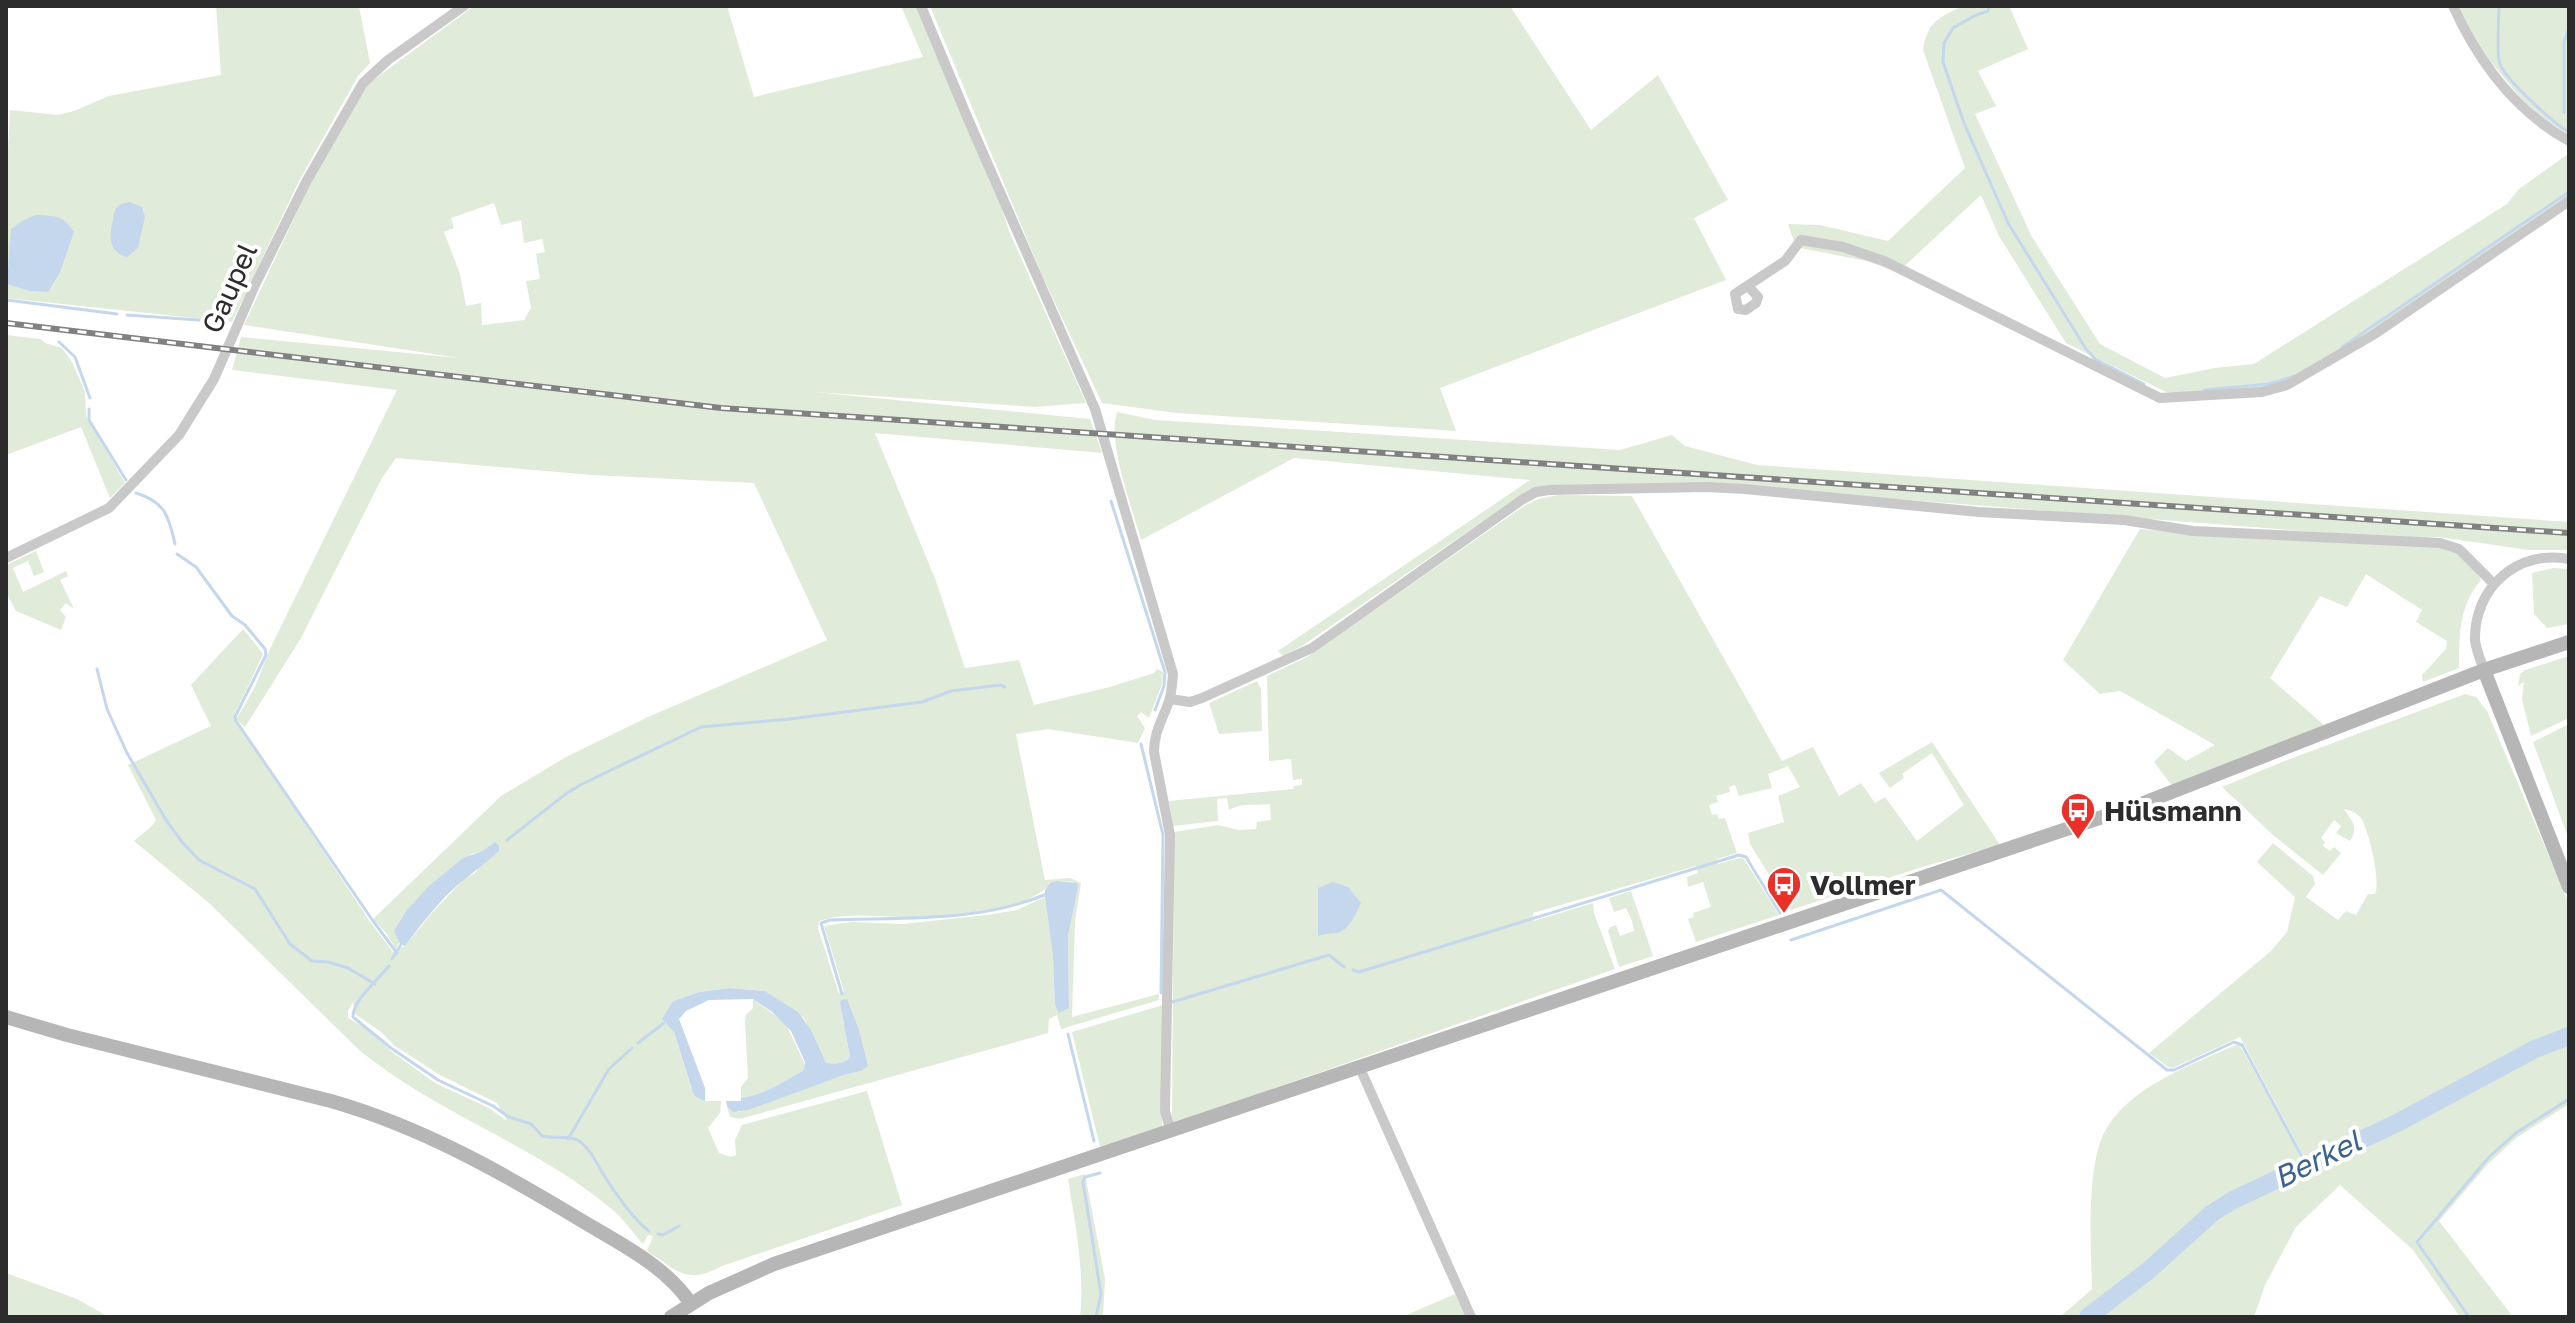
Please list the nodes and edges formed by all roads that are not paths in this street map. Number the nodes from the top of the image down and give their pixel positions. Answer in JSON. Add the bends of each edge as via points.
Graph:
{"nodes":[{"id":1,"x":464,"y":6,"type":"edge"},
{"id":2,"x":921,"y":6,"type":"edge"},
{"id":3,"x":2453,"y":6,"type":"edge"},
{"id":4,"x":2569,"y":141,"type":"edge"},
{"id":5,"x":2569,"y":201,"type":"edge"},
{"id":6,"x":1748,"y":286,"type":"dead end"},
{"id":7,"x":6,"y":558,"type":"edge"},
{"id":8,"x":2569,"y":559,"type":"edge"},
{"id":9,"x":2493,"y":583,"type":"junction"},
{"id":10,"x":2569,"y":642,"type":"edge"},
{"id":11,"x":2484,"y":670,"type":"junction"},
{"id":12,"x":1170,"y":699,"type":"junction"},
{"id":13,"x":2569,"y":887,"type":"edge"},
{"id":14,"x":6,"y":1017,"type":"edge"},
{"id":15,"x":1359,"y":1066,"type":"junction"},
{"id":16,"x":1170,"y":1129,"type":"junction"},
{"id":17,"x":691,"y":1304,"type":"junction"},
{"id":18,"x":671,"y":1317,"type":"edge"},
{"id":19,"x":1471,"y":1317,"type":"edge"}],
"edges":[{"from":1,"to":7,"type":"street","name":"Gaupel","via":[[363,83],[306,182],[214,379],[179,435],[109,508]]},
{"from":2,"to":12,"type":"street","via":[[1095,409],[1168,653],[1173,674]]},
{"from":3,"to":4,"type":"street","via":[[2475,50],[2500,83],[2534,117]]},
{"from":5,"to":6,"type":"street","via":[[2373,335],[2287,385],[2262,392],[2160,398],[1884,261],[1843,247],[1801,240],[1785,261]]},
{"from":8,"to":9,"type":"street","via":[[2526,562]]},
{"from":9,"to":11,"type":"street","via":[[2476,622],[2476,648]]},
{"from":9,"to":12,"type":"street","via":[[2459,549],[2440,543],[2193,531],[2124,520],[1733,488],[1549,490],[1523,499],[1312,648],[1202,698]]},
{"from":10,"to":11,"type":"main road"},
{"from":11,"to":13,"type":"main road"},
{"from":11,"to":15,"type":"main road","via":[[2141,804]]},
{"from":12,"to":16,"type":"street","via":[[1154,740],[1170,835],[1165,1111]]},
{"from":14,"to":17,"type":"main road","via":[[320,1098],[402,1125],[472,1156],[594,1228],[639,1256]]},
{"from":15,"to":16,"type":"main road"},
{"from":15,"to":19,"type":"street"},
{"from":16,"to":17,"type":"main road","via":[[774,1264]]},
{"from":17,"to":18,"type":"main road"}]}
